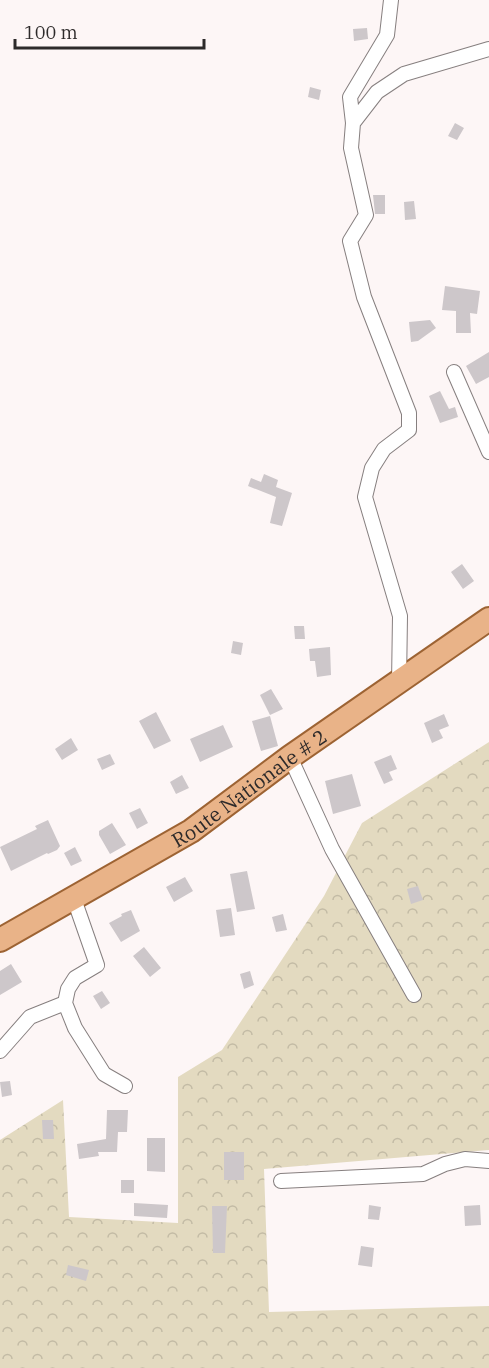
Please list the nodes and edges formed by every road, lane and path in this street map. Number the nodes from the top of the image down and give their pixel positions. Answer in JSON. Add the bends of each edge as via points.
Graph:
{"nodes":[{"id":1,"x":391,"y":0,"type":"edge"},
{"id":2,"x":488,"y":52,"type":"edge"},
{"id":3,"x":353,"y":123,"type":"junction"},
{"id":4,"x":453,"y":372,"type":"dead end"},
{"id":5,"x":489,"y":452,"type":"edge"},
{"id":6,"x":489,"y":619,"type":"edge"},
{"id":7,"x":399,"y":683,"type":"junction"},
{"id":8,"x":290,"y":757,"type":"junction"},
{"id":9,"x":74,"y":899,"type":"junction"},
{"id":10,"x":0,"y":940,"type":"edge"},
{"id":11,"x":414,"y":995,"type":"dead end"},
{"id":12,"x":65,"y":1003,"type":"junction"},
{"id":13,"x":0,"y":1051,"type":"edge"},
{"id":14,"x":125,"y":1086,"type":"dead end"},
{"id":15,"x":489,"y":1161,"type":"edge"},
{"id":16,"x":281,"y":1181,"type":"dead end"}],
"edges":[{"from":1,"to":3,"type":"street","via":[[387,35],[350,97]]},
{"from":2,"to":3,"type":"street","via":[[404,74],[377,92]]},
{"from":3,"to":7,"type":"street","via":[[351,148],[366,215],[350,241],[364,297],[409,413],[409,430],[384,449],[372,468],[365,497],[400,616]]},
{"from":4,"to":5,"type":"street"},
{"from":6,"to":7,"type":"main road","name":"Route Nationale # 2"},
{"from":7,"to":8,"type":"main road","name":"Route Nationale # 2"},
{"from":8,"to":9,"type":"main road","name":"Route Nationale # 2","via":[[191,831]]},
{"from":8,"to":11,"type":"street","via":[[332,849]]},
{"from":9,"to":10,"type":"main road","name":"Route Nationale # 2"},
{"from":9,"to":12,"type":"street","via":[[97,964],[75,978]]},
{"from":12,"to":13,"type":"street","via":[[30,1017]]},
{"from":12,"to":14,"type":"street","via":[[75,1028],[104,1074]]},
{"from":15,"to":16,"type":"street","via":[[465,1159],[423,1174]]}]}
